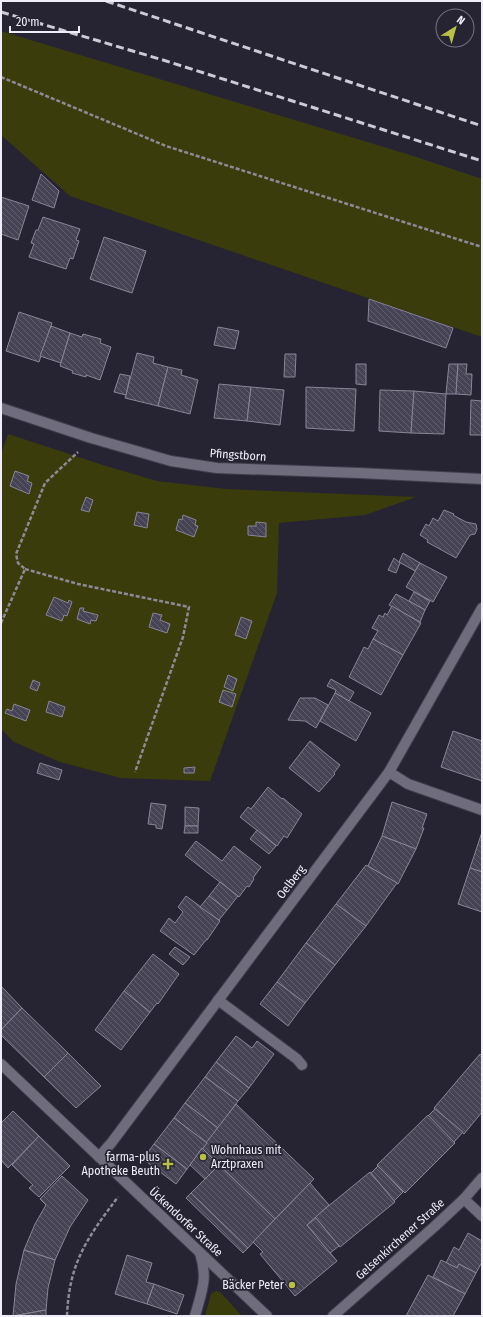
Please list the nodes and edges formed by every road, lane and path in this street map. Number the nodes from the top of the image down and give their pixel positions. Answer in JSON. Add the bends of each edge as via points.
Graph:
{"nodes":[{"id":1,"x":1,"y":78,"type":"edge"},
{"id":2,"x":482,"y":247,"type":"edge"},
{"id":3,"x":1,"y":408,"type":"edge"},
{"id":4,"x":91,"y":438,"type":"junction"},
{"id":5,"x":482,"y":479,"type":"edge"},
{"id":6,"x":25,"y":569,"type":"junction"},
{"id":7,"x":482,"y":608,"type":"edge"},
{"id":8,"x":1,"y":623,"type":"edge"},
{"id":9,"x":135,"y":772,"type":"dead end"},
{"id":10,"x":389,"y":772,"type":"junction"},
{"id":11,"x":482,"y":810,"type":"edge"},
{"id":12,"x":218,"y":1000,"type":"junction"},
{"id":13,"x":1,"y":1064,"type":"edge"},
{"id":14,"x":302,"y":1065,"type":"dead end"},
{"id":15,"x":99,"y":1157,"type":"junction"},
{"id":16,"x":482,"y":1178,"type":"edge"},
{"id":17,"x":128,"y":1184,"type":"junction"},
{"id":18,"x":464,"y":1199,"type":"junction"},
{"id":19,"x":482,"y":1216,"type":"edge"},
{"id":20,"x":200,"y":1253,"type":"junction"},
{"id":21,"x":67,"y":1316,"type":"edge"},
{"id":22,"x":195,"y":1316,"type":"edge"},
{"id":23,"x":267,"y":1316,"type":"edge"},
{"id":24,"x":334,"y":1316,"type":"edge"}],
"edges":[{"from":1,"to":2,"type":"path","via":[[166,146]]},
{"from":3,"to":4,"type":"street","name":"Pfingstborn"},
{"from":4,"to":5,"type":"street","name":"Pfingstborn","via":[[171,462],[217,468]]},
{"from":4,"to":6,"type":"path","via":[[45,483],[16,554],[18,563]]},
{"from":6,"to":8,"type":"path"},
{"from":6,"to":9,"type":"path","via":[[78,584],[189,607],[183,637]]},
{"from":7,"to":10,"type":"street","name":"Oelberg"},
{"from":10,"to":11,"type":"street","via":[[408,784]]},
{"from":10,"to":12,"type":"street","name":"Oelberg"},
{"from":12,"to":14,"type":"street"},
{"from":12,"to":15,"type":"street","name":"Oelberg"},
{"from":13,"to":15,"type":"street","name":"Ückendorfer Straße"},
{"from":15,"to":17,"type":"street","name":"Ückendorfer Straße"},
{"from":16,"to":18,"type":"street","name":"Gelsenkirchener Straße"},
{"from":17,"to":20,"type":"street","name":"Ückendorfer Straße"},
{"from":17,"to":21,"type":"path","via":[[96,1225],[81,1250],[72,1277]]},
{"from":18,"to":19,"type":"street"},
{"from":18,"to":24,"type":"street","name":"Gelsenkirchener Straße"},
{"from":20,"to":22,"type":"street","via":[[205,1269],[205,1280]]},
{"from":20,"to":23,"type":"street","name":"Ückendorfer Straße"}]}
